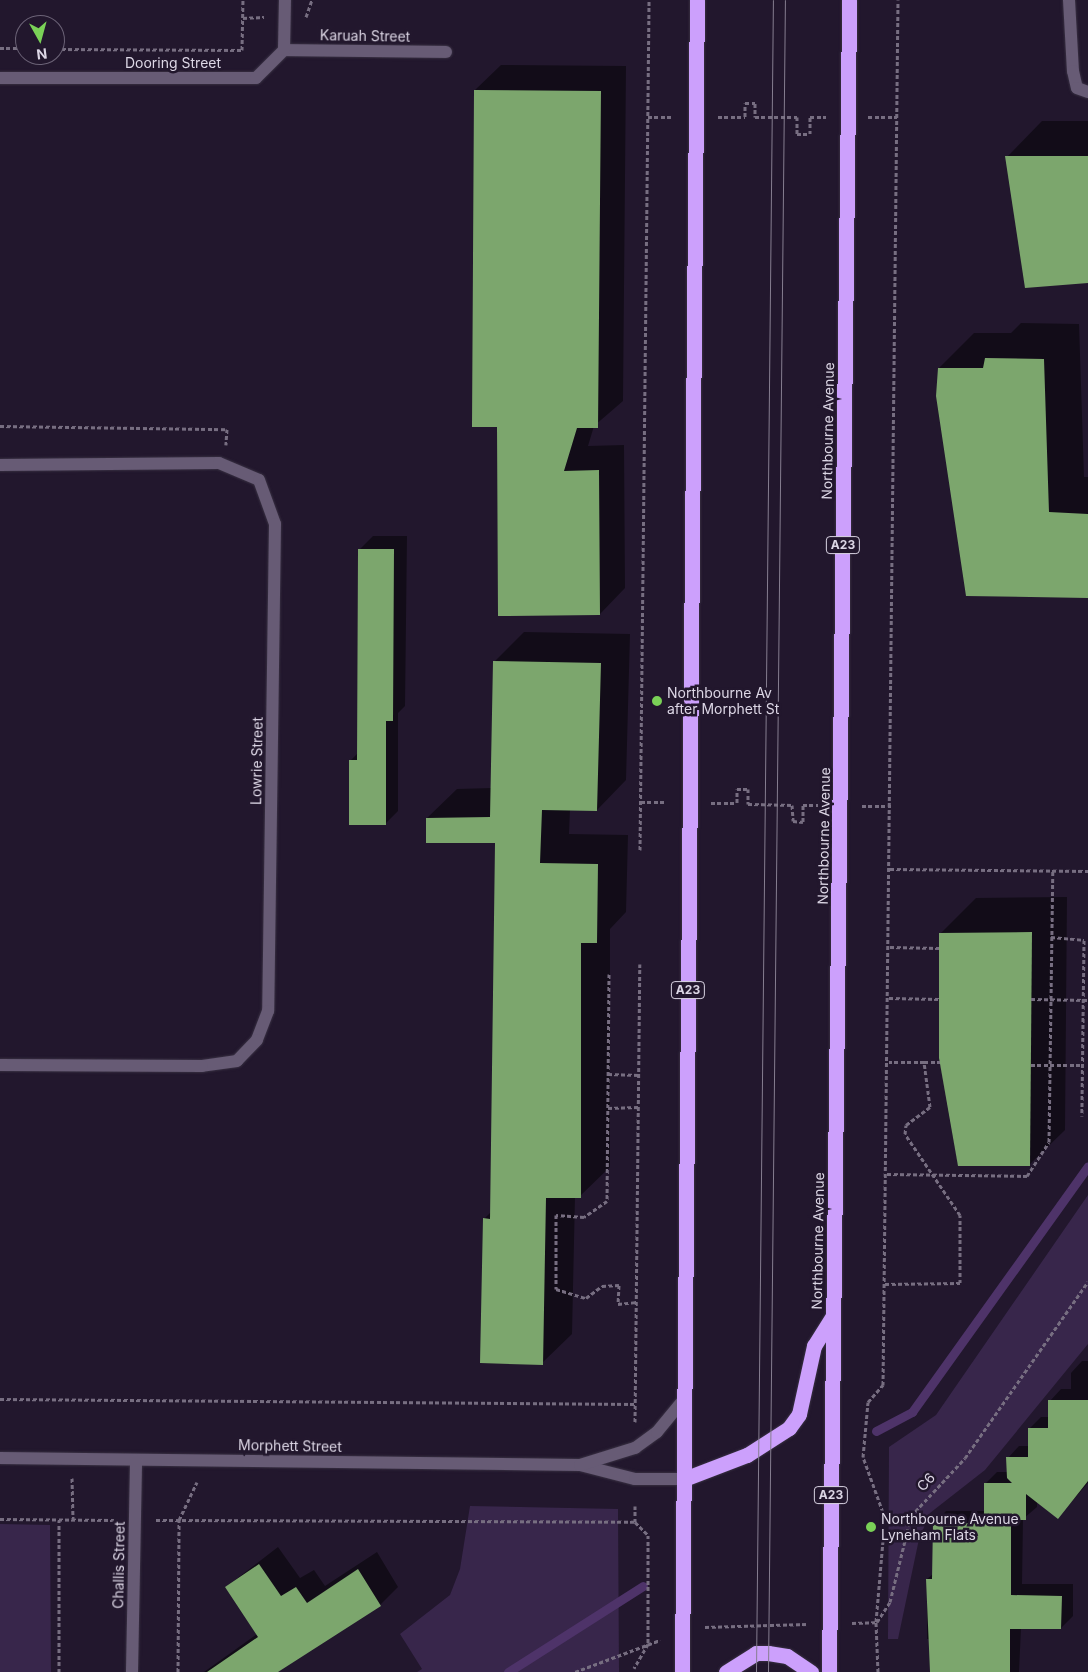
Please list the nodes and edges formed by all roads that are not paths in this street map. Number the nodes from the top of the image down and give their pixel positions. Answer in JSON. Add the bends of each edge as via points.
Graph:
{"nodes":[{"id":1,"x":284,"y":0,"type":"edge"},
{"id":2,"x":697,"y":0,"type":"edge"},
{"id":3,"x":850,"y":0,"type":"edge"},
{"id":4,"x":1070,"y":0,"type":"edge"},
{"id":5,"x":284,"y":50,"type":"junction"},
{"id":6,"x":446,"y":52,"type":"dead end"},
{"id":7,"x":0,"y":78,"type":"edge"},
{"id":8,"x":1088,"y":92,"type":"edge"},
{"id":9,"x":0,"y":465,"type":"edge"},
{"id":10,"x":0,"y":1064,"type":"edge"},
{"id":11,"x":832,"y":1317,"type":"junction"},
{"id":12,"x":685,"y":1398,"type":"junction"},
{"id":13,"x":0,"y":1458,"type":"edge"},
{"id":14,"x":136,"y":1460,"type":"junction"},
{"id":15,"x":580,"y":1465,"type":"junction"},
{"id":16,"x":684,"y":1479,"type":"junction"},
{"id":17,"x":132,"y":1672,"type":"edge"},
{"id":18,"x":682,"y":1672,"type":"edge"},
{"id":19,"x":726,"y":1672,"type":"edge"},
{"id":20,"x":811,"y":1672,"type":"edge"},
{"id":21,"x":829,"y":1672,"type":"edge"}],
"edges":[{"from":1,"to":5,"type":"street"},
{"from":2,"to":12,"type":"highway","number":"A23"},
{"from":3,"to":11,"type":"highway","name":"Northbourne Avenue","number":"A23"},
{"from":4,"to":8,"type":"street","via":[[1073,72],[1077,88]]},
{"from":5,"to":6,"type":"street","name":"Karuah Street"},
{"from":5,"to":7,"type":"street","name":"Dooring Street","via":[[256,78]]},
{"from":9,"to":10,"type":"street","name":"Lowrie Street","via":[[225,466],[259,480],[275,524],[268,1011],[258,1040],[237,1061],[202,1066]]},
{"from":11,"to":16,"type":"highway","via":[[814,1346],[799,1414],[789,1428],[747,1455]]},
{"from":11,"to":21,"type":"highway","name":"Northbourne Avenue","number":"A23"},
{"from":12,"to":15,"type":"street","name":"Morphett Street","via":[[657,1432],[635,1448]]},
{"from":12,"to":16,"type":"highway","number":"A23"},
{"from":13,"to":14,"type":"street","name":"Morphett Street"},
{"from":14,"to":15,"type":"street","name":"Morphett Street"},
{"from":14,"to":17,"type":"street","name":"Challis Street"},
{"from":15,"to":16,"type":"street","name":"Morphett Street","via":[[635,1480]]},
{"from":16,"to":18,"type":"highway","number":"A23"},
{"from":19,"to":20,"type":"highway","via":[[756,1653],[787,1656]]}]}
